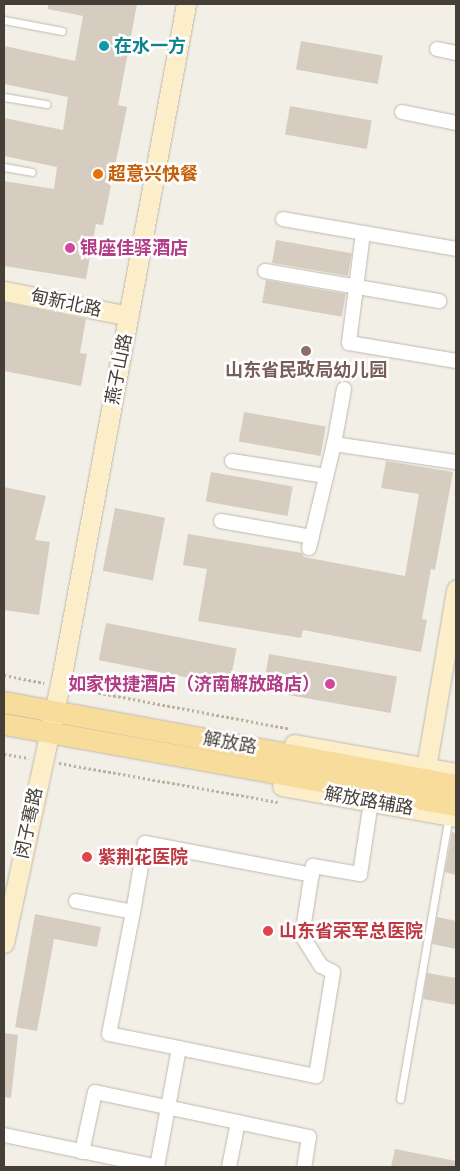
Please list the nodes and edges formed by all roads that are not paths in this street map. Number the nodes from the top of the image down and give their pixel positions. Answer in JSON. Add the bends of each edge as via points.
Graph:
{"nodes":[{"id":1,"x":180,"y":4,"type":"edge"},
{"id":2,"x":186,"y":4,"type":"edge"},
{"id":3,"x":4,"y":20,"type":"edge"},
{"id":4,"x":62,"y":31,"type":"dead end"},
{"id":5,"x":437,"y":49,"type":"dead end"},
{"id":6,"x":456,"y":52,"type":"edge"},
{"id":7,"x":4,"y":97,"type":"edge"},
{"id":8,"x":46,"y":104,"type":"dead end"},
{"id":9,"x":402,"y":112,"type":"dead end"},
{"id":10,"x":456,"y":123,"type":"edge"},
{"id":11,"x":4,"y":167,"type":"edge"},
{"id":12,"x":32,"y":172,"type":"dead end"},
{"id":13,"x":284,"y":219,"type":"dead end"},
{"id":14,"x":363,"y":233,"type":"junction"},
{"id":15,"x":456,"y":249,"type":"edge"},
{"id":16,"x":265,"y":270,"type":"dead end"},
{"id":17,"x":356,"y":288,"type":"junction"},
{"id":18,"x":4,"y":292,"type":"edge"},
{"id":19,"x":439,"y":301,"type":"dead end"},
{"id":20,"x":126,"y":317,"type":"junction"},
{"id":21,"x":456,"y":361,"type":"edge"},
{"id":22,"x":344,"y":389,"type":"dead end"},
{"id":23,"x":334,"y":444,"type":"junction"},
{"id":24,"x":232,"y":461,"type":"dead end"},
{"id":25,"x":456,"y":462,"type":"edge"},
{"id":26,"x":326,"y":476,"type":"junction"},
{"id":27,"x":221,"y":521,"type":"dead end"},
{"id":28,"x":456,"y":590,"type":"edge"},
{"id":29,"x":4,"y":702,"type":"edge"},
{"id":30,"x":51,"y":710,"type":"junction"},
{"id":31,"x":4,"y":724,"type":"edge"},
{"id":32,"x":48,"y":733,"type":"junction"},
{"id":33,"x":283,"y":764,"type":"junction"},
{"id":34,"x":426,"y":768,"type":"junction"},
{"id":35,"x":456,"y":773,"type":"edge"},
{"id":36,"x":456,"y":785,"type":"edge"},
{"id":37,"x":371,"y":802,"type":"junction"},
{"id":38,"x":454,"y":813,"type":"edge"},
{"id":39,"x":312,"y":875,"type":"junction"},
{"id":40,"x":76,"y":901,"type":"dead end"},
{"id":41,"x":134,"y":912,"type":"junction"},
{"id":42,"x":4,"y":943,"type":"edge"},
{"id":43,"x":179,"y":1048,"type":"junction"},
{"id":44,"x":400,"y":1099,"type":"dead end"},
{"id":45,"x":169,"y":1108,"type":"junction"},
{"id":46,"x":238,"y":1122,"type":"junction"},
{"id":47,"x":4,"y":1135,"type":"edge"},
{"id":48,"x":82,"y":1152,"type":"junction"},
{"id":49,"x":157,"y":1167,"type":"edge"},
{"id":50,"x":229,"y":1167,"type":"edge"},
{"id":51,"x":304,"y":1167,"type":"edge"}],
"edges":[{"from":1,"to":20,"type":"street","name":"燕子山路"},
{"from":2,"to":20,"type":"street","name":"燕子山路"},
{"from":3,"to":4,"type":"lane"},
{"from":5,"to":6,"type":"street"},
{"from":7,"to":8,"type":"lane"},
{"from":9,"to":10,"type":"street"},
{"from":11,"to":12,"type":"lane"},
{"from":13,"to":14,"type":"street"},
{"from":14,"to":15,"type":"street"},
{"from":14,"to":17,"type":"street"},
{"from":16,"to":17,"type":"street"},
{"from":17,"to":19,"type":"street"},
{"from":17,"to":21,"type":"street","via":[[349,343]]},
{"from":18,"to":20,"type":"street","name":"甸新北路"},
{"from":20,"to":30,"type":"street","name":"燕子山路"},
{"from":22,"to":23,"type":"street"},
{"from":23,"to":25,"type":"street"},
{"from":23,"to":26,"type":"street"},
{"from":24,"to":26,"type":"street"},
{"from":26,"to":27,"type":"street","via":[[310,542]]},
{"from":28,"to":34,"type":"street"},
{"from":29,"to":30,"type":"main road","name":"解放路"},
{"from":30,"to":32,"type":"street","name":"燕子山路"},
{"from":30,"to":33,"type":"main road","name":"解放路"},
{"from":31,"to":32,"type":"main road","name":"解放路"},
{"from":32,"to":33,"type":"main road","name":"解放路"},
{"from":32,"to":42,"type":"street","name":"闵子骞路"},
{"from":33,"to":34,"type":"street"},
{"from":33,"to":36,"type":"main road","name":"解放路"},
{"from":33,"to":37,"type":"street","name":"解放路辅路"},
{"from":33,"to":38,"type":"main road","name":"解放路"},
{"from":34,"to":35,"type":"street"},
{"from":37,"to":38,"type":"street","name":"解放路辅路"},
{"from":37,"to":39,"type":"street","via":[[360,874],[314,866]]},
{"from":38,"to":44,"type":"lane"},
{"from":39,"to":41,"type":"street","via":[[145,843]]},
{"from":39,"to":43,"type":"street","via":[[302,936],[321,966],[333,972],[316,1076]]},
{"from":40,"to":41,"type":"street"},
{"from":41,"to":43,"type":"street","via":[[109,1034]]},
{"from":43,"to":45,"type":"street"},
{"from":45,"to":46,"type":"street"},
{"from":45,"to":48,"type":"street","via":[[94,1092]]},
{"from":45,"to":49,"type":"street"},
{"from":46,"to":50,"type":"street"},
{"from":46,"to":51,"type":"street","via":[[309,1137]]},
{"from":47,"to":48,"type":"street"},
{"from":48,"to":49,"type":"street"}]}
